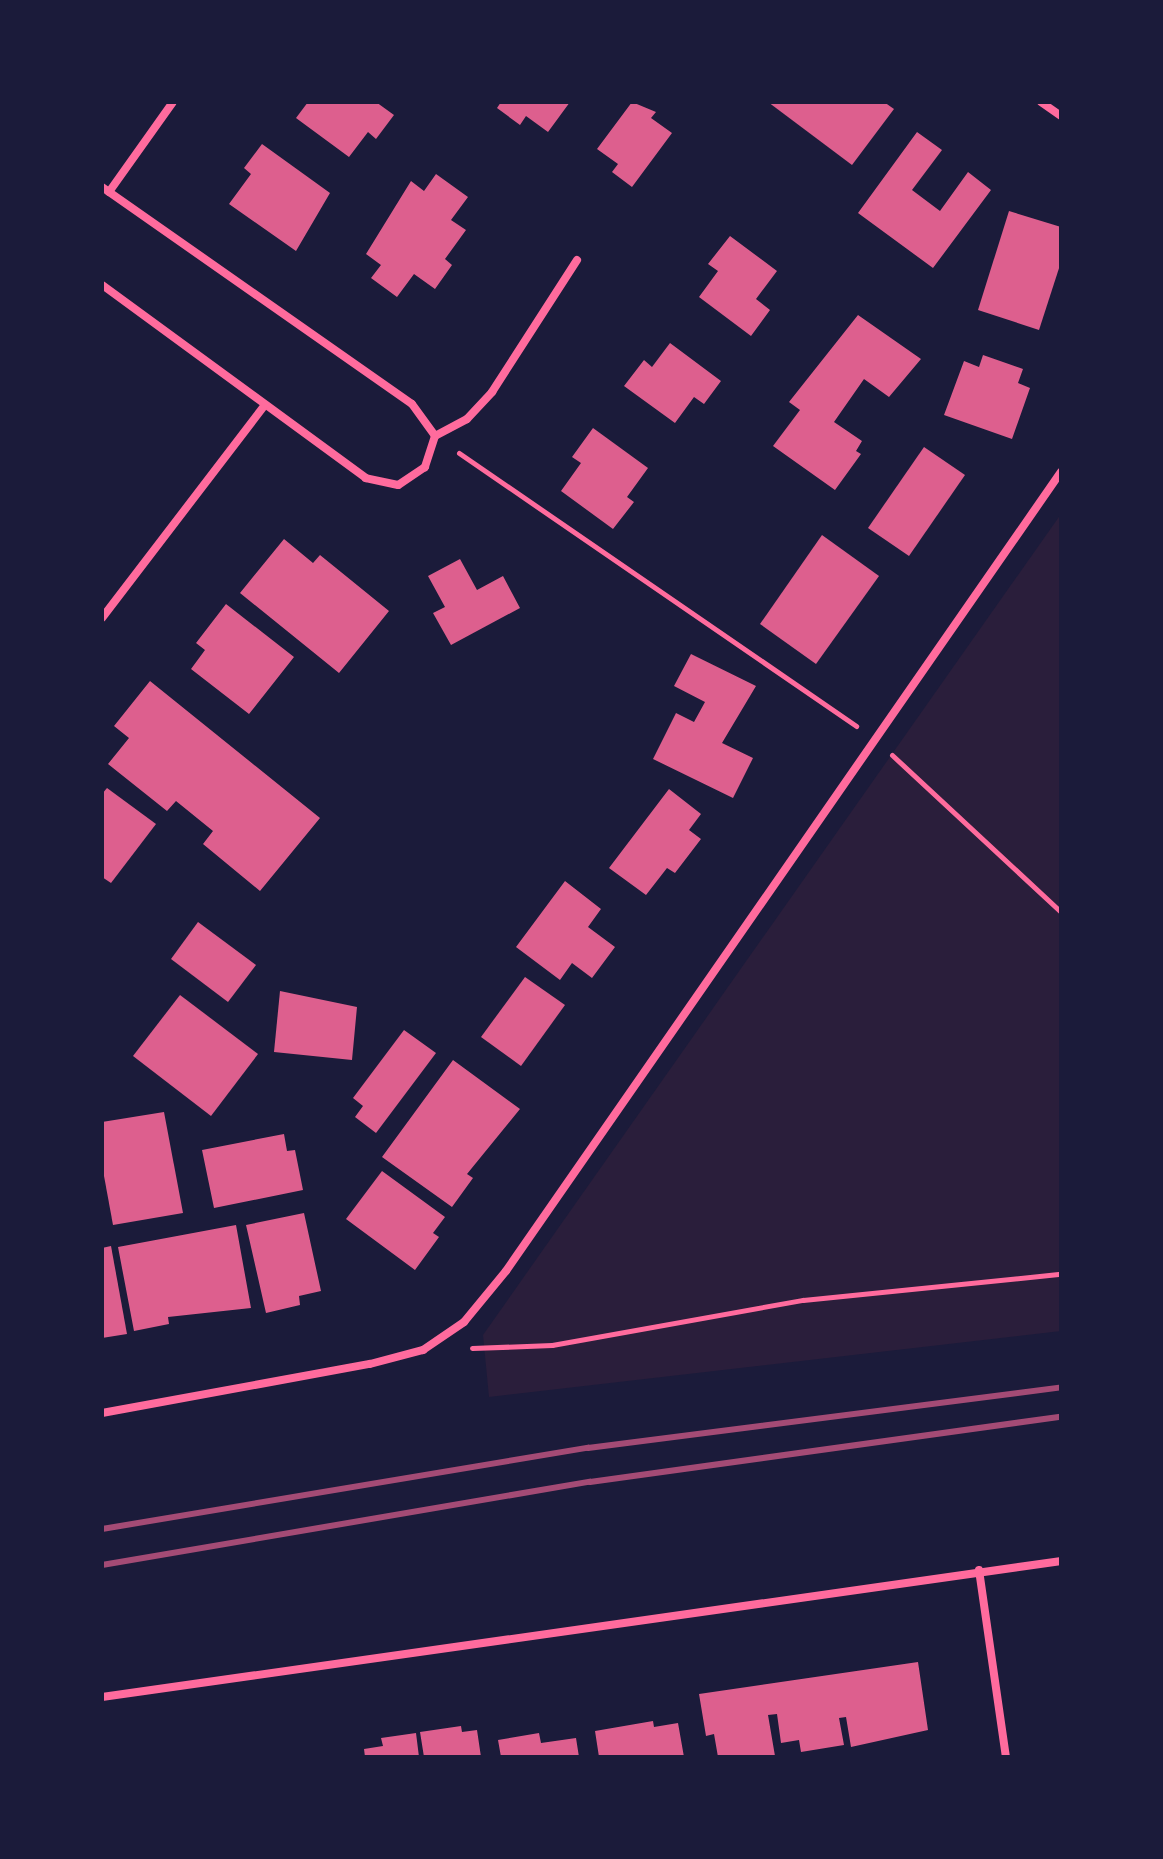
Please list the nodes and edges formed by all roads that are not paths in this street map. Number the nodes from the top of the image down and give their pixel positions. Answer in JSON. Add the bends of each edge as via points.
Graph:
{"nodes":[{"id":1,"x":173,"y":102,"type":"edge"},
{"id":2,"x":1041,"y":102,"type":"edge"},
{"id":3,"x":1061,"y":116,"type":"edge"},
{"id":4,"x":106,"y":189,"type":"edge"},
{"id":5,"x":577,"y":260,"type":"dead end"},
{"id":6,"x":102,"y":285,"type":"edge"},
{"id":7,"x":265,"y":405,"type":"junction"},
{"id":8,"x":435,"y":436,"type":"junction"},
{"id":9,"x":1061,"y":472,"type":"edge"},
{"id":10,"x":102,"y":618,"type":"edge"},
{"id":11,"x":102,"y":1413,"type":"edge"},
{"id":12,"x":1061,"y":1561,"type":"edge"},
{"id":13,"x":979,"y":1570,"type":"junction"},
{"id":14,"x":102,"y":1697,"type":"edge"},
{"id":15,"x":1006,"y":1757,"type":"edge"}],
"edges":[{"from":1,"to":4,"type":"street"},
{"from":2,"to":3,"type":"street"},
{"from":4,"to":8,"type":"street","via":[[412,404]]},
{"from":5,"to":8,"type":"street","via":[[492,392],[467,419]]},
{"from":6,"to":7,"type":"street"},
{"from":7,"to":8,"type":"street","via":[[366,478],[398,485],[425,467]]},
{"from":7,"to":10,"type":"street"},
{"from":9,"to":11,"type":"street","via":[[506,1271],[464,1322],[423,1350]]},
{"from":12,"to":13,"type":"street"},
{"from":13,"to":14,"type":"street"},
{"from":13,"to":15,"type":"street"}]}
